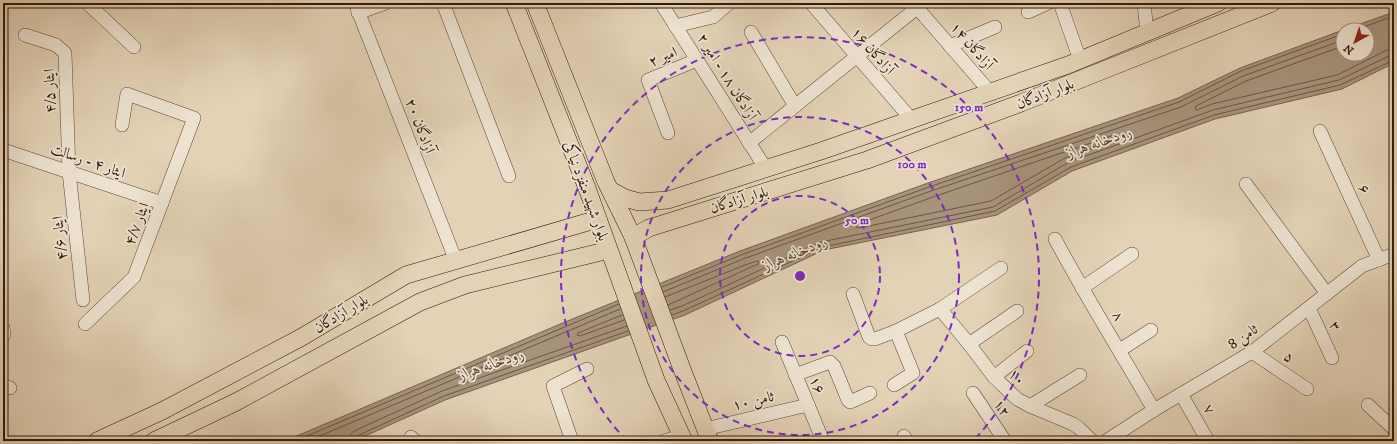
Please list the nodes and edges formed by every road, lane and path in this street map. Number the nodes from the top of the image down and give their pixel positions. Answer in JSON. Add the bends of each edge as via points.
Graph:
{"nodes":[{"id":1,"x":87,"y":3,"type":"edge"},
{"id":2,"x":386,"y":3,"type":"edge"},
{"id":3,"x":443,"y":3,"type":"edge"},
{"id":4,"x":514,"y":3,"type":"edge"},
{"id":5,"x":535,"y":3,"type":"edge"},
{"id":6,"x":661,"y":3,"type":"edge"},
{"id":7,"x":729,"y":3,"type":"edge"},
{"id":8,"x":811,"y":3,"type":"edge"},
{"id":9,"x":1048,"y":3,"type":"edge"},
{"id":10,"x":1060,"y":3,"type":"edge"},
{"id":11,"x":1144,"y":3,"type":"edge"},
{"id":12,"x":1218,"y":3,"type":"edge"},
{"id":13,"x":1272,"y":3,"type":"edge"},
{"id":14,"x":918,"y":4,"type":"edge"},
{"id":15,"x":356,"y":8,"type":"edge"},
{"id":16,"x":1028,"y":12,"type":"dead end"},
{"id":17,"x":675,"y":26,"type":"junction"},
{"id":18,"x":995,"y":27,"type":"dead end"},
{"id":19,"x":751,"y":32,"type":"dead end"},
{"id":20,"x":1148,"y":32,"type":"junction"},
{"id":21,"x":547,"y":33,"type":"junction"},
{"id":22,"x":25,"y":35,"type":"dead end"},
{"id":23,"x":528,"y":41,"type":"junction"},
{"id":24,"x":950,"y":46,"type":"junction"},
{"id":25,"x":134,"y":47,"type":"dead end"},
{"id":26,"x":857,"y":56,"type":"junction"},
{"id":27,"x":697,"y":60,"type":"junction"},
{"id":28,"x":1080,"y":60,"type":"junction"},
{"id":29,"x":561,"y":68,"type":"junction"},
{"id":30,"x":541,"y":73,"type":"junction"},
{"id":31,"x":990,"y":92,"type":"junction"},
{"id":32,"x":795,"y":106,"type":"junction"},
{"id":33,"x":912,"y":120,"type":"junction"},
{"id":34,"x":122,"y":125,"type":"dead end"},
{"id":35,"x":1320,"y":131,"type":"dead end"},
{"id":36,"x":668,"y":133,"type":"dead end"},
{"id":37,"x":749,"y":143,"type":"junction"},
{"id":38,"x":830,"y":148,"type":"junction"},
{"id":39,"x":3,"y":150,"type":"edge"},
{"id":40,"x":766,"y":169,"type":"junction"},
{"id":41,"x":839,"y":169,"type":"junction"},
{"id":42,"x":69,"y":172,"type":"junction"},
{"id":43,"x":509,"y":176,"type":"dead end"},
{"id":44,"x":1246,"y":184,"type":"dead end"},
{"id":45,"x":610,"y":190,"type":"junction"},
{"id":46,"x":162,"y":203,"type":"junction"},
{"id":47,"x":598,"y":219,"type":"junction"},
{"id":48,"x":633,"y":237,"type":"junction"},
{"id":49,"x":1055,"y":239,"type":"dead end"},
{"id":50,"x":609,"y":250,"type":"junction"},
{"id":51,"x":1132,"y":254,"type":"dead end"},
{"id":52,"x":1394,"y":254,"type":"edge"},
{"id":53,"x":1379,"y":260,"type":"junction"},
{"id":54,"x":456,"y":261,"type":"junction"},
{"id":55,"x":1001,"y":268,"type":"dead end"},
{"id":56,"x":466,"y":285,"type":"junction"},
{"id":57,"x":1082,"y":288,"type":"junction"},
{"id":58,"x":853,"y":294,"type":"dead end"},
{"id":59,"x":1327,"y":294,"type":"junction"},
{"id":60,"x":83,"y":300,"type":"dead end"},
{"id":61,"x":1309,"y":308,"type":"junction"},
{"id":62,"x":940,"y":309,"type":"junction"},
{"id":63,"x":1017,"y":311,"type":"dead end"},
{"id":64,"x":85,"y":324,"type":"dead end"},
{"id":65,"x":3,"y":328,"type":"edge"},
{"id":66,"x":1151,"y":330,"type":"dead end"},
{"id":67,"x":896,"y":331,"type":"junction"},
{"id":68,"x":4,"y":336,"type":"edge"},
{"id":69,"x":782,"y":342,"type":"dead end"},
{"id":70,"x":969,"y":344,"type":"junction"},
{"id":71,"x":1120,"y":350,"type":"junction"},
{"id":72,"x":1027,"y":352,"type":"dead end"},
{"id":73,"x":1252,"y":352,"type":"junction"},
{"id":74,"x":1332,"y":358,"type":"dead end"},
{"id":75,"x":587,"y":369,"type":"dead end"},
{"id":76,"x":795,"y":375,"type":"junction"},
{"id":77,"x":1080,"y":375,"type":"dead end"},
{"id":78,"x":994,"y":377,"type":"junction"},
{"id":79,"x":894,"y":385,"type":"dead end"},
{"id":80,"x":1307,"y":389,"type":"dead end"},
{"id":81,"x":870,"y":393,"type":"dead end"},
{"id":82,"x":973,"y":393,"type":"dead end"},
{"id":83,"x":1181,"y":394,"type":"junction"},
{"id":84,"x":808,"y":405,"type":"junction"},
{"id":85,"x":1368,"y":405,"type":"dead end"},
{"id":86,"x":1030,"y":406,"type":"junction"},
{"id":87,"x":1154,"y":410,"type":"junction"},
{"id":88,"x":1394,"y":430,"type":"edge"},
{"id":89,"x":708,"y":435,"type":"edge"},
{"id":90,"x":683,"y":439,"type":"edge"},
{"id":91,"x":1112,"y":439,"type":"edge"},
{"id":92,"x":97,"y":441,"type":"edge"},
{"id":93,"x":154,"y":441,"type":"edge"},
{"id":94,"x":572,"y":441,"type":"edge"},
{"id":95,"x":664,"y":441,"type":"edge"},
{"id":96,"x":823,"y":441,"type":"edge"},
{"id":97,"x":1004,"y":441,"type":"edge"},
{"id":98,"x":1092,"y":441,"type":"edge"},
{"id":99,"x":1208,"y":441,"type":"edge"}],
"edges":[{"from":1,"to":25,"type":"street"},
{"from":2,"to":15,"type":"street"},
{"from":3,"to":43,"type":"street"},
{"from":4,"to":23,"type":"main road","name":"بلوار شهید منفرد نیاکی"},
{"from":5,"to":21,"type":"main road","name":"بلوار شهید منفرد نیاکی"},
{"from":6,"to":17,"type":"street","name":"آزادگان ۱۸ - امیر ۲"},
{"from":7,"to":17,"type":"street","via":[[713,17]]},
{"from":8,"to":26,"type":"street","name":"آزادگان ۱۶"},
{"from":9,"to":16,"type":"street"},
{"from":10,"to":28,"type":"street"},
{"from":11,"to":20,"type":"street"},
{"from":12,"to":20,"type":"main road","name":"بلوار آزادگان"},
{"from":13,"to":41,"type":"main road","name":"بلوار آزادگان","via":[[1021,103]]},
{"from":14,"to":24,"type":"street","name":"آزادگان ۱۴"},
{"from":14,"to":26,"type":"street"},
{"from":15,"to":54,"type":"street","name":"آزادگان ۲۰"},
{"from":17,"to":27,"type":"street","name":"آزادگان ۱۸ - امیر ۲"},
{"from":18,"to":24,"type":"street"},
{"from":19,"to":32,"type":"street"},
{"from":20,"to":28,"type":"main road","name":"بلوار آزادگان"},
{"from":21,"to":23,"type":"main road","via":[[542,42]]},
{"from":21,"to":29,"type":"main road","name":"بلوار شهید منفرد نیاکی"},
{"from":22,"to":42,"type":"street","name":"ایثار ۴/۵","via":[[56,45],[65,52]]},
{"from":23,"to":30,"type":"main road","name":"بلوار شهید منفرد نیاکی"},
{"from":24,"to":31,"type":"street","name":"آزادگان ۱۴"},
{"from":26,"to":32,"type":"street"},
{"from":26,"to":33,"type":"street","name":"آزادگان ۱۶"},
{"from":27,"to":36,"type":"street","name":"امیر ۲","via":[[648,80]]},
{"from":27,"to":37,"type":"street","name":"آزادگان ۱۸ - امیر ۲"},
{"from":28,"to":31,"type":"main road","name":"بلوار آزادگان"},
{"from":29,"to":30,"type":"main road","via":[[551,64]]},
{"from":29,"to":45,"type":"main road","name":"بلوار شهید منفرد نیاکی"},
{"from":30,"to":47,"type":"main road","name":"بلوار شهید منفرد نیاکی"},
{"from":31,"to":33,"type":"main road","name":"بلوار آزادگان"},
{"from":32,"to":37,"type":"street"},
{"from":33,"to":38,"type":"main road","name":"بلوار آزادگان"},
{"from":34,"to":46,"type":"street","name":"ایثار ۴/۷","via":[[127,94],[194,118]]},
{"from":35,"to":53,"type":"street","name":"۶"},
{"from":37,"to":40,"type":"street","name":"آزادگان ۱۸ - امیر ۲"},
{"from":38,"to":40,"type":"main road","name":"بلوار آزادگان"},
{"from":38,"to":41,"type":"main road"},
{"from":39,"to":42,"type":"street","name":"ایثار ۴ - رسالت"},
{"from":40,"to":45,"type":"main road","name":"بلوار آزادگان","via":[[668,200],[639,202]]},
{"from":41,"to":48,"type":"main road","name":"بلوار آزادگان","via":[[649,228]]},
{"from":42,"to":46,"type":"street","name":"ایثار ۴ - رسالت"},
{"from":42,"to":60,"type":"street","name":"ایثار ۴/۶"},
{"from":44,"to":59,"type":"street"},
{"from":45,"to":48,"type":"main road","name":"بلوار شهید منفرد نیاکی"},
{"from":46,"to":64,"type":"street","name":"ایثار ۴/۷","via":[[134,277]]},
{"from":47,"to":50,"type":"main road","name":"بلوار شهید منفرد نیاکی"},
{"from":47,"to":54,"type":"main road","name":"بلوار آزادگان"},
{"from":48,"to":89,"type":"main road","name":"بلوار شهید منفرد نیاکی"},
{"from":49,"to":57,"type":"street","name":"۸"},
{"from":50,"to":56,"type":"main road","name":"بلوار آزادگان"},
{"from":50,"to":90,"type":"main road","name":"بلوار شهید منفرد نیاکی","via":[[656,380]]},
{"from":51,"to":57,"type":"street"},
{"from":52,"to":53,"type":"street","name":"ثامن 8"},
{"from":53,"to":59,"type":"street","name":"ثامن 8","via":[[1362,266]]},
{"from":54,"to":56,"type":"main road"},
{"from":54,"to":92,"type":"main road","name":"بلوار آزادگان","via":[[406,275],[302,337],[162,411]]},
{"from":55,"to":62,"type":"street"},
{"from":56,"to":93,"type":"main road","name":"بلوار آزادگان","via":[[420,302],[236,402]]},
{"from":57,"to":71,"type":"street","name":"۸"},
{"from":58,"to":67,"type":"street","via":[[869,337],[875,339]]},
{"from":59,"to":61,"type":"street","name":"ثامن 8"},
{"from":61,"to":73,"type":"street","name":"ثامن 8"},
{"from":61,"to":74,"type":"street","name":"۳"},
{"from":62,"to":67,"type":"street"},
{"from":62,"to":70,"type":"street","name":"۱۰"},
{"from":63,"to":70,"type":"street"},
{"from":65,"to":68,"type":"street"},
{"from":66,"to":71,"type":"street"},
{"from":67,"to":79,"type":"street","via":[[913,373]]},
{"from":69,"to":76,"type":"street","name":"۱۶"},
{"from":70,"to":78,"type":"street","name":"۱۰"},
{"from":71,"to":87,"type":"street","name":"۸"},
{"from":72,"to":78,"type":"street"},
{"from":73,"to":80,"type":"street","name":"۵"},
{"from":73,"to":83,"type":"street","name":"ثامن 8"},
{"from":75,"to":94,"type":"street","via":[[553,386]]},
{"from":76,"to":81,"type":"street","via":[[830,362],[850,402]]},
{"from":76,"to":84,"type":"street","name":"۱۶"},
{"from":77,"to":86,"type":"street"},
{"from":78,"to":86,"type":"street","name":"۱۰","via":[[1017,399]]},
{"from":82,"to":97,"type":"street","name":"۱۲"},
{"from":83,"to":87,"type":"street","name":"ثامن 8"},
{"from":83,"to":99,"type":"street","name":"۷"},
{"from":84,"to":89,"type":"street","name":"ثامن ۱۰"},
{"from":84,"to":96,"type":"street","name":"۱۶"},
{"from":85,"to":88,"type":"street"},
{"from":86,"to":98,"type":"street","name":"۱۰","via":[[1073,424]]},
{"from":87,"to":91,"type":"street","name":"ثامن 8"},
{"from":89,"to":90,"type":"main road"},
{"from":90,"to":95,"type":"street"}]}
